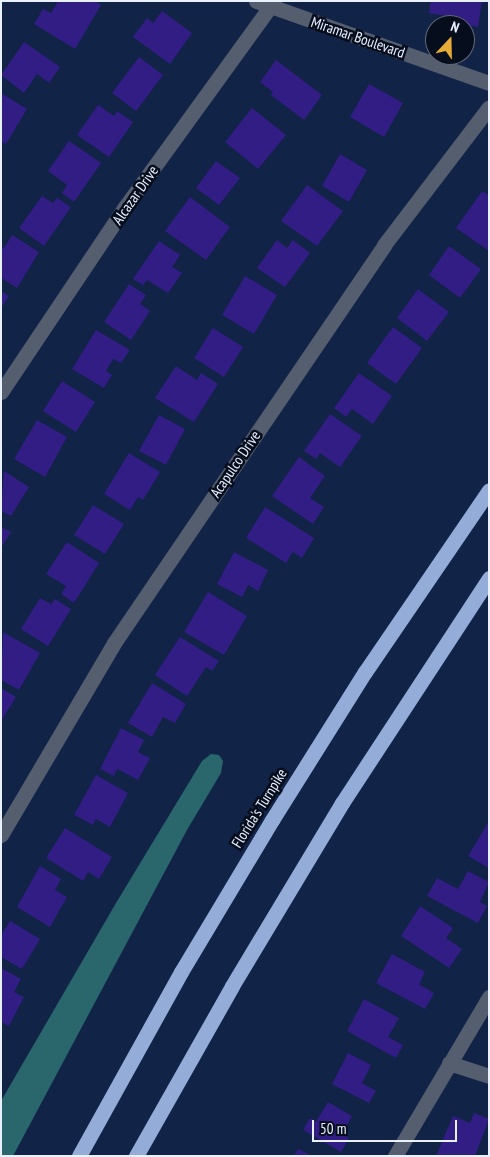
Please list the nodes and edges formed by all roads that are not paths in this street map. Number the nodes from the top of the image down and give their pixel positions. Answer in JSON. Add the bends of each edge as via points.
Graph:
{"nodes":[{"id":1,"x":267,"y":3,"type":"edge"},
{"id":2,"x":489,"y":83,"type":"edge"},
{"id":3,"x":489,"y":107,"type":"edge"},
{"id":4,"x":1,"y":392,"type":"edge"},
{"id":5,"x":489,"y":490,"type":"edge"},
{"id":6,"x":489,"y":578,"type":"edge"},
{"id":7,"x":1,"y":835,"type":"edge"},
{"id":8,"x":489,"y":998,"type":"edge"},
{"id":9,"x":449,"y":1063,"type":"junction"},
{"id":10,"x":489,"y":1076,"type":"edge"},
{"id":11,"x":78,"y":1156,"type":"edge"},
{"id":12,"x":136,"y":1156,"type":"edge"},
{"id":13,"x":396,"y":1156,"type":"edge"}],
"edges":[{"from":1,"to":2,"type":"street","name":"Miramar Boulevard"},
{"from":1,"to":4,"type":"street","name":"Alcazar Drive"},
{"from":3,"to":7,"type":"street","name":"Acapulco Drive","via":[[384,245],[114,643]]},
{"from":5,"to":11,"type":"highway","name":"Florida's Turnpike","via":[[365,672],[272,820],[176,981]]},
{"from":6,"to":12,"type":"highway","via":[[331,820]]},
{"from":8,"to":9,"type":"street"},
{"from":9,"to":10,"type":"street"},
{"from":9,"to":13,"type":"street"}]}
